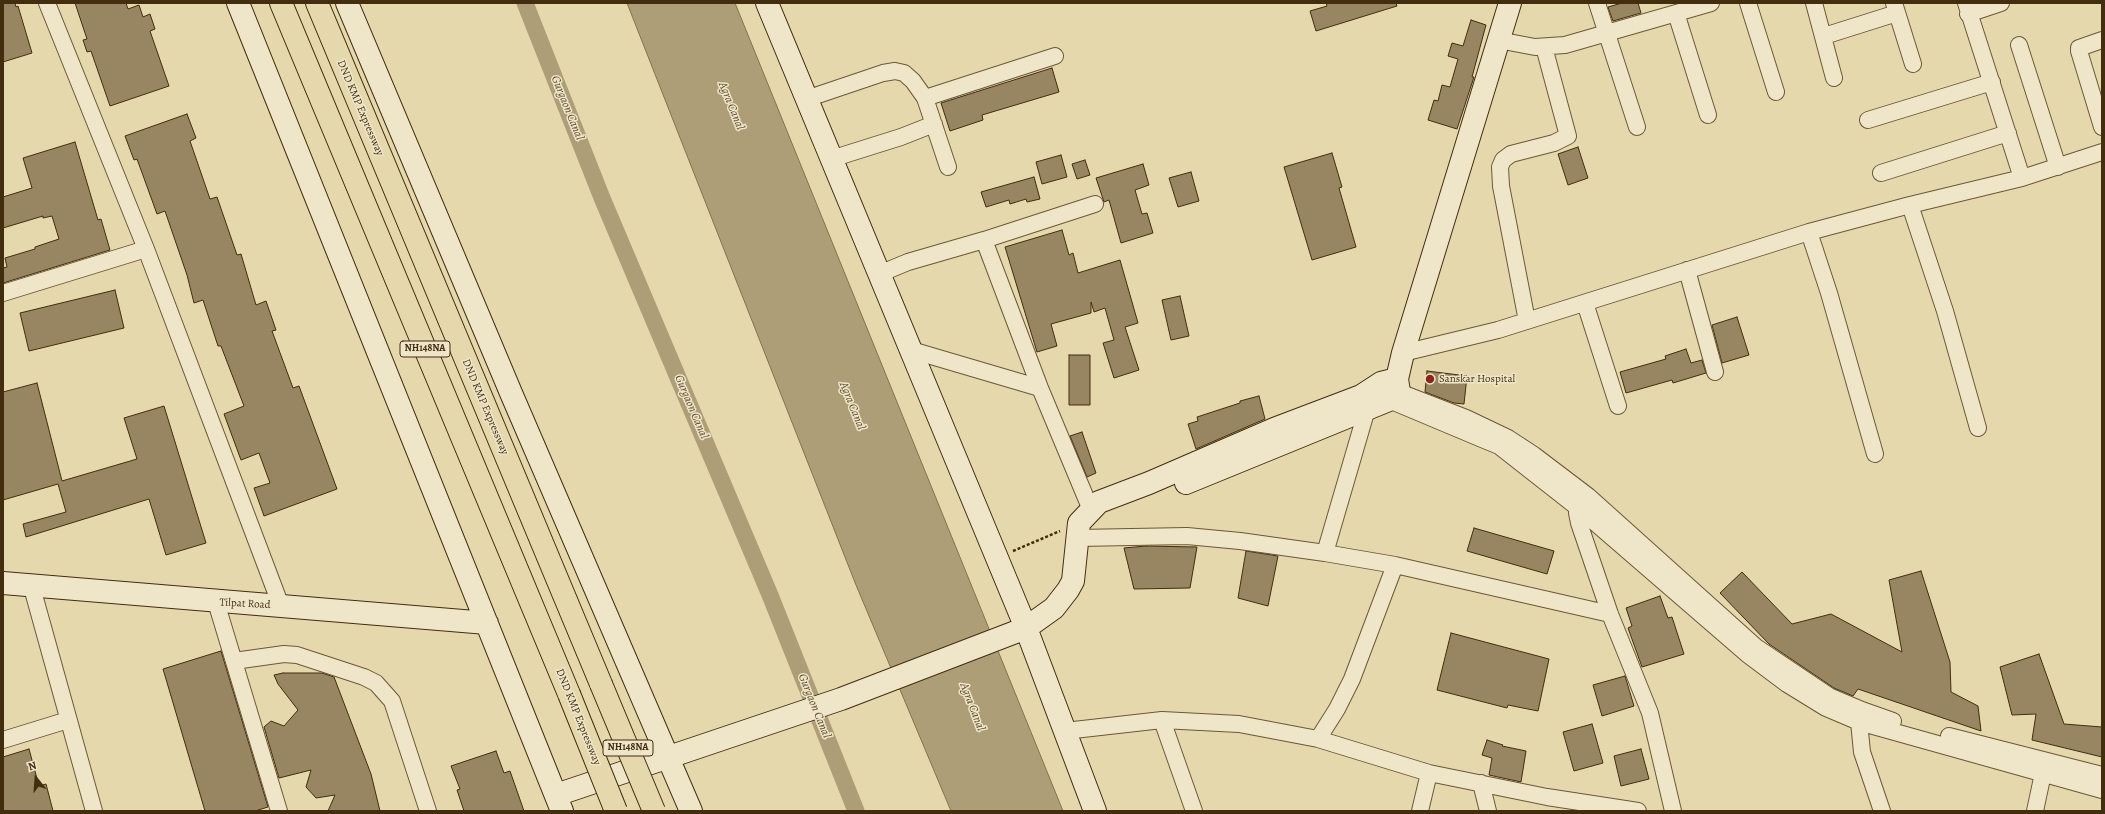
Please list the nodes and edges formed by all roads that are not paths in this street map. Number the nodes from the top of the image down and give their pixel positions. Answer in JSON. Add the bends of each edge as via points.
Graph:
{"nodes":[{"id":1,"x":47,"y":3,"type":"edge"},
{"id":2,"x":238,"y":3,"type":"edge"},
{"id":3,"x":281,"y":3,"type":"edge"},
{"id":4,"x":317,"y":3,"type":"edge"},
{"id":5,"x":347,"y":3,"type":"edge"},
{"id":6,"x":767,"y":3,"type":"edge"},
{"id":7,"x":1510,"y":3,"type":"edge"},
{"id":8,"x":1597,"y":3,"type":"edge"},
{"id":9,"x":1711,"y":3,"type":"edge"},
{"id":10,"x":1748,"y":3,"type":"edge"},
{"id":11,"x":1814,"y":3,"type":"edge"},
{"id":12,"x":2001,"y":3,"type":"edge"},
{"id":13,"x":1695,"y":5,"type":"edge"},
{"id":14,"x":1895,"y":8,"type":"edge"},
{"id":15,"x":1967,"y":8,"type":"edge"},
{"id":16,"x":1676,"y":13,"type":"junction"},
{"id":17,"x":1607,"y":34,"type":"junction"},
{"id":18,"x":1824,"y":36,"type":"junction"},
{"id":19,"x":1498,"y":40,"type":"junction"},
{"id":20,"x":2102,"y":40,"type":"edge"},
{"id":21,"x":2019,"y":45,"type":"dead end"},
{"id":22,"x":1544,"y":47,"type":"junction"},
{"id":23,"x":1055,"y":56,"type":"dead end"},
{"id":24,"x":1913,"y":64,"type":"dead end"},
{"id":25,"x":1834,"y":78,"type":"dead end"},
{"id":26,"x":1992,"y":82,"type":"junction"},
{"id":27,"x":1776,"y":92,"type":"dead end"},
{"id":28,"x":925,"y":98,"type":"junction"},
{"id":29,"x":2098,"y":98,"type":"edge"},
{"id":30,"x":806,"y":99,"type":"junction"},
{"id":31,"x":1708,"y":115,"type":"dead end"},
{"id":32,"x":1868,"y":120,"type":"dead end"},
{"id":33,"x":934,"y":124,"type":"junction"},
{"id":34,"x":1637,"y":127,"type":"dead end"},
{"id":35,"x":2102,"y":127,"type":"edge"},
{"id":36,"x":2008,"y":133,"type":"junction"},
{"id":37,"x":2102,"y":152,"type":"edge"},
{"id":38,"x":831,"y":159,"type":"junction"},
{"id":39,"x":948,"y":167,"type":"dead end"},
{"id":40,"x":2058,"y":167,"type":"junction"},
{"id":41,"x":1881,"y":173,"type":"dead end"},
{"id":42,"x":2022,"y":178,"type":"junction"},
{"id":43,"x":1095,"y":204,"type":"dead end"},
{"id":44,"x":1910,"y":205,"type":"junction"},
{"id":45,"x":1809,"y":232,"type":"junction"},
{"id":46,"x":984,"y":240,"type":"junction"},
{"id":47,"x":146,"y":249,"type":"junction"},
{"id":48,"x":1687,"y":270,"type":"junction"},
{"id":49,"x":879,"y":274,"type":"junction"},
{"id":50,"x":3,"y":293,"type":"edge"},
{"id":51,"x":1585,"y":304,"type":"junction"},
{"id":52,"x":1527,"y":321,"type":"junction"},
{"id":53,"x":911,"y":350,"type":"junction"},
{"id":54,"x":1403,"y":354,"type":"junction"},
{"id":55,"x":1715,"y":372,"type":"dead end"},
{"id":56,"x":1040,"y":388,"type":"junction"},
{"id":57,"x":1384,"y":392,"type":"junction"},
{"id":58,"x":1618,"y":406,"type":"dead end"},
{"id":59,"x":1978,"y":428,"type":"dead end"},
{"id":60,"x":1875,"y":454,"type":"dead end"},
{"id":61,"x":1583,"y":502,"type":"junction"},
{"id":62,"x":1083,"y":522,"type":"junction"},
{"id":63,"x":1325,"y":553,"type":"junction"},
{"id":64,"x":1394,"y":565,"type":"junction"},
{"id":65,"x":3,"y":583,"type":"edge"},
{"id":66,"x":31,"y":584,"type":"junction"},
{"id":67,"x":216,"y":602,"type":"junction"},
{"id":68,"x":280,"y":606,"type":"junction"},
{"id":69,"x":1610,"y":614,"type":"junction"},
{"id":70,"x":487,"y":623,"type":"junction"},
{"id":71,"x":1026,"y":628,"type":"junction"},
{"id":72,"x":234,"y":661,"type":"junction"},
{"id":73,"x":1860,"y":716,"type":"junction"},
{"id":74,"x":68,"y":720,"type":"junction"},
{"id":75,"x":1162,"y":720,"type":"junction"},
{"id":76,"x":1065,"y":732,"type":"junction"},
{"id":77,"x":1318,"y":739,"type":"junction"},
{"id":78,"x":3,"y":740,"type":"edge"},
{"id":79,"x":668,"y":758,"type":"junction"},
{"id":80,"x":2044,"y":767,"type":"junction"},
{"id":81,"x":1429,"y":773,"type":"junction"},
{"id":82,"x":2102,"y":775,"type":"edge"},
{"id":83,"x":1481,"y":784,"type":"junction"},
{"id":84,"x":2102,"y":790,"type":"edge"},
{"id":85,"x":559,"y":803,"type":"edge"},
{"id":86,"x":94,"y":811,"type":"edge"},
{"id":87,"x":280,"y":811,"type":"edge"},
{"id":88,"x":428,"y":811,"type":"edge"},
{"id":89,"x":616,"y":811,"type":"edge"},
{"id":90,"x":654,"y":811,"type":"edge"},
{"id":91,"x":691,"y":811,"type":"edge"},
{"id":92,"x":1095,"y":811,"type":"edge"},
{"id":93,"x":1194,"y":811,"type":"edge"},
{"id":94,"x":1420,"y":811,"type":"edge"},
{"id":95,"x":1488,"y":811,"type":"edge"},
{"id":96,"x":1638,"y":811,"type":"edge"},
{"id":97,"x":1673,"y":811,"type":"edge"},
{"id":98,"x":1882,"y":811,"type":"edge"},
{"id":99,"x":2035,"y":811,"type":"edge"}],
"edges":[{"from":1,"to":47,"type":"street"},
{"from":2,"to":70,"type":"street"},
{"from":3,"to":89,"type":"highway","name":"DND KMP Expressway","number":"NH148NA","bridge":true},
{"from":4,"to":90,"type":"highway","name":"DND KMP Expressway","number":"NH148NA","bridge":true},
{"from":5,"to":79,"type":"street"},
{"from":6,"to":30,"type":"street"},
{"from":7,"to":19,"type":"street"},
{"from":8,"to":17,"type":"street"},
{"from":9,"to":13,"type":"street"},
{"from":10,"to":27,"type":"street"},
{"from":11,"to":18,"type":"street"},
{"from":12,"to":15,"type":"street"},
{"from":13,"to":16,"type":"street"},
{"from":14,"to":18,"type":"street"},
{"from":14,"to":24,"type":"street"},
{"from":15,"to":26,"type":"street"},
{"from":16,"to":17,"type":"street"},
{"from":16,"to":31,"type":"street"},
{"from":17,"to":22,"type":"street","via":[[1565,45]]},
{"from":17,"to":34,"type":"street"},
{"from":18,"to":25,"type":"street"},
{"from":19,"to":22,"type":"street"},
{"from":19,"to":54,"type":"street"},
{"from":20,"to":29,"type":"street","via":[[2080,48],[2079,51]]},
{"from":21,"to":40,"type":"street"},
{"from":22,"to":52,"type":"street","via":[[1568,136],[1554,143],[1511,154],[1503,160],[1500,167],[1501,186]]},
{"from":23,"to":28,"type":"street"},
{"from":26,"to":32,"type":"street"},
{"from":26,"to":36,"type":"street"},
{"from":28,"to":30,"type":"street","via":[[914,81],[904,73],[895,71]]},
{"from":28,"to":33,"type":"street"},
{"from":29,"to":35,"type":"street"},
{"from":30,"to":38,"type":"street"},
{"from":33,"to":38,"type":"street"},
{"from":33,"to":39,"type":"street"},
{"from":36,"to":41,"type":"street"},
{"from":36,"to":42,"type":"street"},
{"from":37,"to":40,"type":"street"},
{"from":38,"to":49,"type":"street"},
{"from":40,"to":42,"type":"street"},
{"from":42,"to":44,"type":"street"},
{"from":43,"to":46,"type":"street"},
{"from":44,"to":45,"type":"street"},
{"from":44,"to":59,"type":"street","via":[[1945,311]]},
{"from":45,"to":48,"type":"street"},
{"from":45,"to":60,"type":"street"},
{"from":46,"to":49,"type":"street","via":[[908,262]]},
{"from":46,"to":56,"type":"street"},
{"from":47,"to":50,"type":"street"},
{"from":47,"to":68,"type":"street"},
{"from":48,"to":51,"type":"street"},
{"from":48,"to":55,"type":"street"},
{"from":49,"to":53,"type":"street"},
{"from":51,"to":52,"type":"street"},
{"from":51,"to":58,"type":"street"},
{"from":52,"to":54,"type":"street"},
{"from":53,"to":56,"type":"street"},
{"from":53,"to":71,"type":"street"},
{"from":54,"to":57,"type":"street"},
{"from":56,"to":62,"type":"street"},
{"from":57,"to":61,"type":"street","via":[[1466,418],[1508,438],[1540,459]]},
{"from":57,"to":62,"type":"street","via":[[1098,519]]},
{"from":57,"to":63,"type":"street"},
{"from":61,"to":69,"type":"street","via":[[1577,513],[1579,523]]},
{"from":61,"to":73,"type":"street","via":[[1747,654],[1787,684],[1826,708]]},
{"from":62,"to":63,"type":"street"},
{"from":62,"to":71,"type":"street","via":[[1068,590],[1054,608]]},
{"from":63,"to":64,"type":"street"},
{"from":64,"to":69,"type":"street"},
{"from":64,"to":77,"type":"street","via":[[1352,679]]},
{"from":65,"to":66,"type":"street","name":"Tilpat Road"},
{"from":66,"to":67,"type":"street","name":"Tilpat Road"},
{"from":66,"to":74,"type":"street"},
{"from":67,"to":68,"type":"street","name":"Tilpat Road"},
{"from":67,"to":72,"type":"street"},
{"from":68,"to":70,"type":"street","name":"Tilpat Road"},
{"from":69,"to":97,"type":"street","via":[[1650,713]]},
{"from":70,"to":85,"type":"street"},
{"from":71,"to":76,"type":"street"},
{"from":71,"to":79,"type":"street","via":[[841,699]]},
{"from":72,"to":87,"type":"street"},
{"from":72,"to":88,"type":"street","via":[[284,654],[296,655],[376,683],[392,701]]},
{"from":73,"to":80,"type":"street"},
{"from":73,"to":98,"type":"street","via":[[1862,752]]},
{"from":74,"to":78,"type":"street"},
{"from":74,"to":86,"type":"street"},
{"from":75,"to":76,"type":"street"},
{"from":75,"to":77,"type":"street","via":[[1239,724]]},
{"from":75,"to":93,"type":"street"},
{"from":76,"to":92,"type":"street"},
{"from":77,"to":81,"type":"street"},
{"from":79,"to":85,"type":"street"},
{"from":79,"to":91,"type":"street"},
{"from":80,"to":82,"type":"street"},
{"from":80,"to":84,"type":"street"},
{"from":80,"to":99,"type":"street"},
{"from":81,"to":83,"type":"street"},
{"from":81,"to":94,"type":"street"},
{"from":83,"to":95,"type":"street"},
{"from":83,"to":96,"type":"street"}]}
